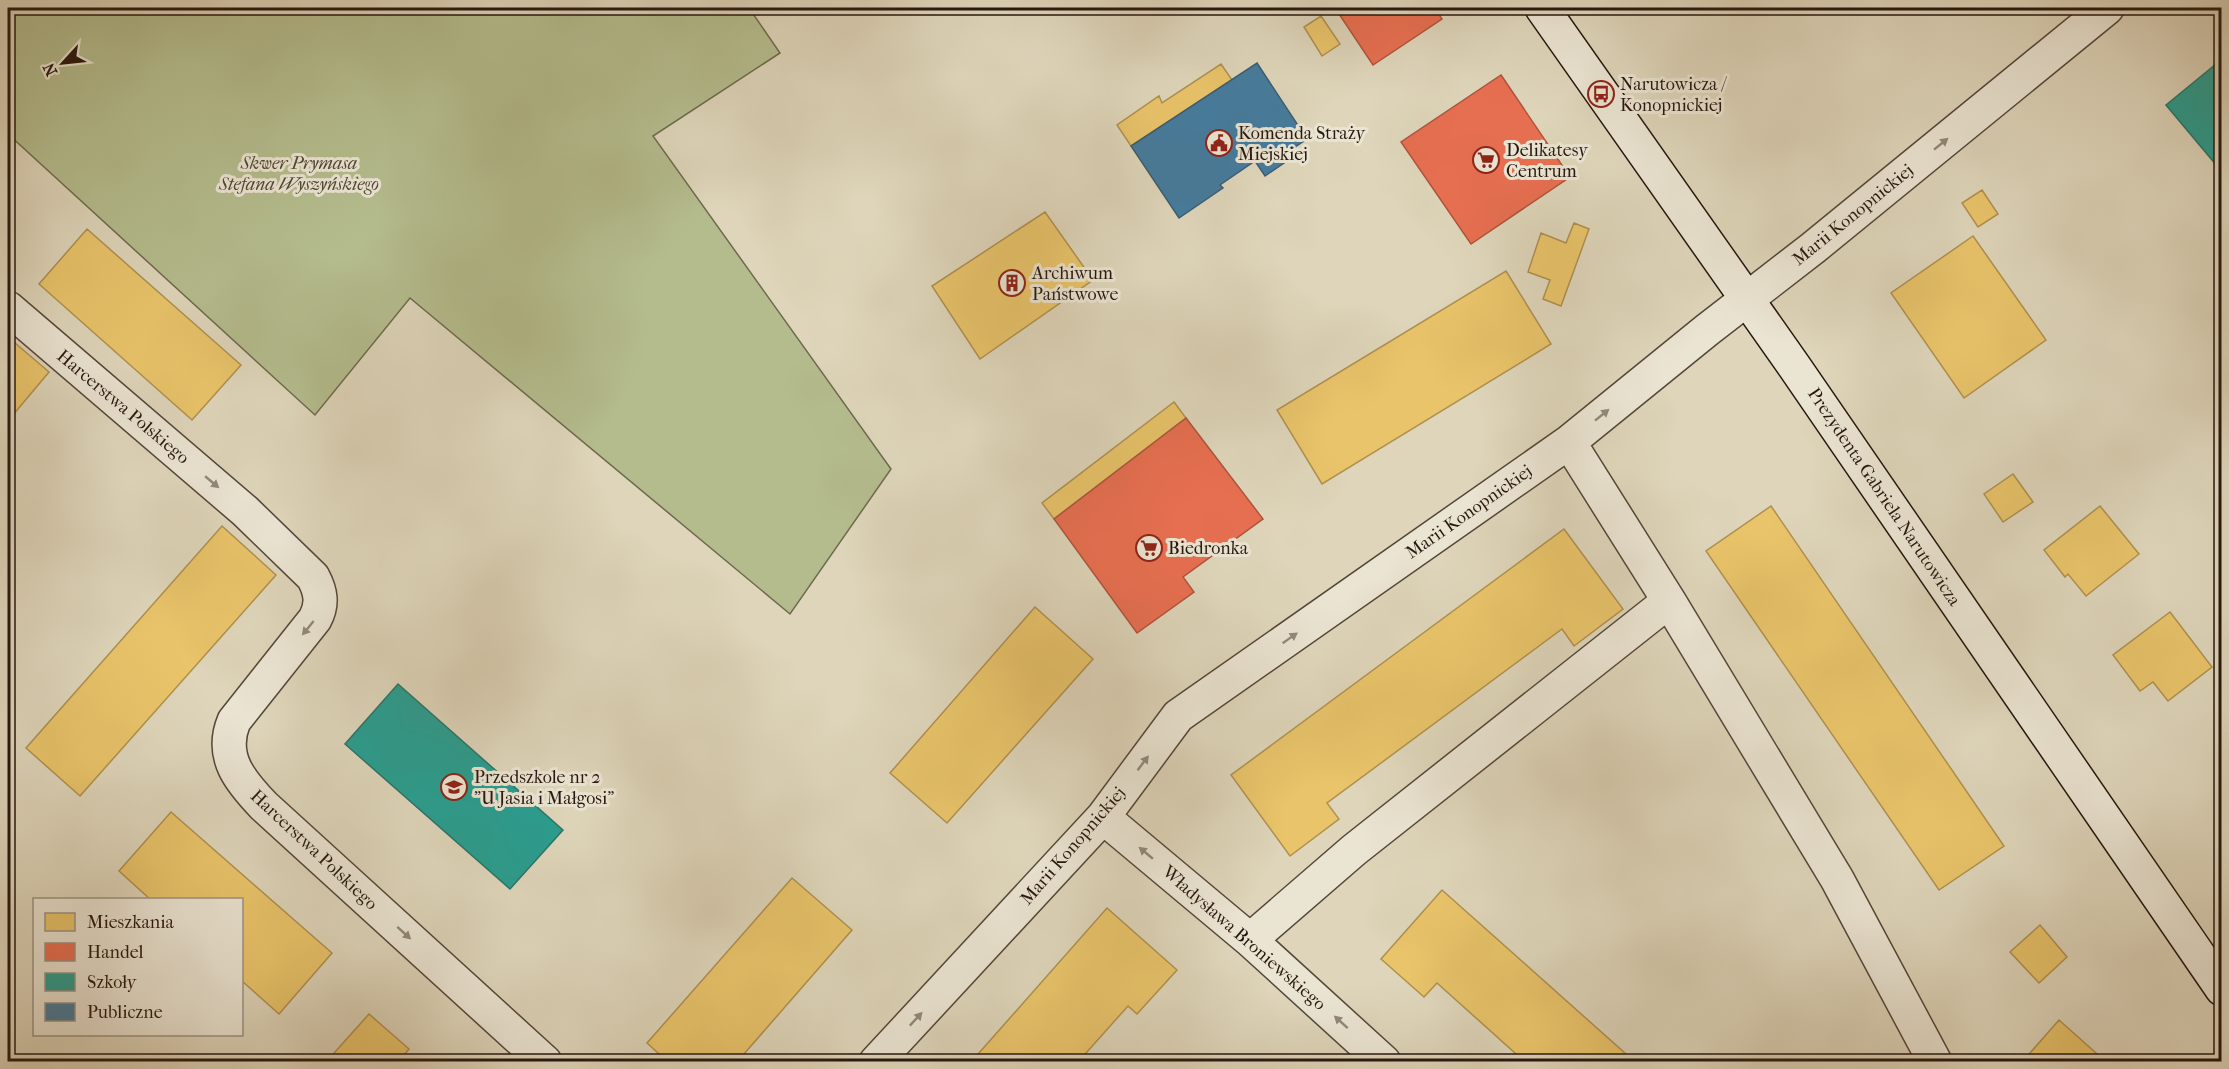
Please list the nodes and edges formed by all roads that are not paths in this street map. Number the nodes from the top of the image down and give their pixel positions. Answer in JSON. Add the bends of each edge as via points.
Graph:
{"nodes":[{"id":1,"x":1542,"y":8,"type":"edge"},
{"id":2,"x":2107,"y":8,"type":"edge"},
{"id":3,"x":1748,"y":299,"type":"junction"},
{"id":4,"x":8,"y":308,"type":"edge"},
{"id":5,"x":1569,"y":442,"type":"junction"},
{"id":6,"x":1669,"y":601,"type":"junction"},
{"id":7,"x":1102,"y":817,"type":"junction"},
{"id":8,"x":1250,"y":940,"type":"junction"},
{"id":9,"x":2222,"y":989,"type":"edge"},
{"id":10,"x":545,"y":1062,"type":"edge"},
{"id":11,"x":876,"y":1062,"type":"edge"},
{"id":12,"x":1384,"y":1062,"type":"edge"},
{"id":13,"x":1935,"y":1062,"type":"edge"}],
"edges":[{"from":1,"to":3,"type":"street","name":"Prezydenta Gabriela Narutowicza"},
{"from":3,"to":2,"type":"street","name":"Marii Konopnickiej","one_way":true},
{"from":5,"to":3,"type":"street","name":"Marii Konopnickiej","one_way":true},
{"from":3,"to":9,"type":"street","name":"Prezydenta Gabriela Narutowicza"},
{"from":4,"to":10,"type":"street","name":"Harcerstwa Polskiego","one_way":true,"via":[[245,511],[313,577],[320,589],[320,610],[234,722],[228,742],[233,768],[264,806]]},
{"from":5,"to":6,"type":"street"},
{"from":7,"to":5,"type":"street","name":"Marii Konopnickiej","one_way":true,"via":[[1178,716]]},
{"from":6,"to":8,"type":"street","via":[[1354,850]]},
{"from":6,"to":13,"type":"street","via":[[1837,879]]},
{"from":8,"to":7,"type":"street","name":"Władysława Broniewskiego","one_way":true},
{"from":11,"to":7,"type":"street","name":"Marii Konopnickiej","one_way":true},
{"from":12,"to":8,"type":"street","name":"Władysława Broniewskiego","one_way":true}]}
